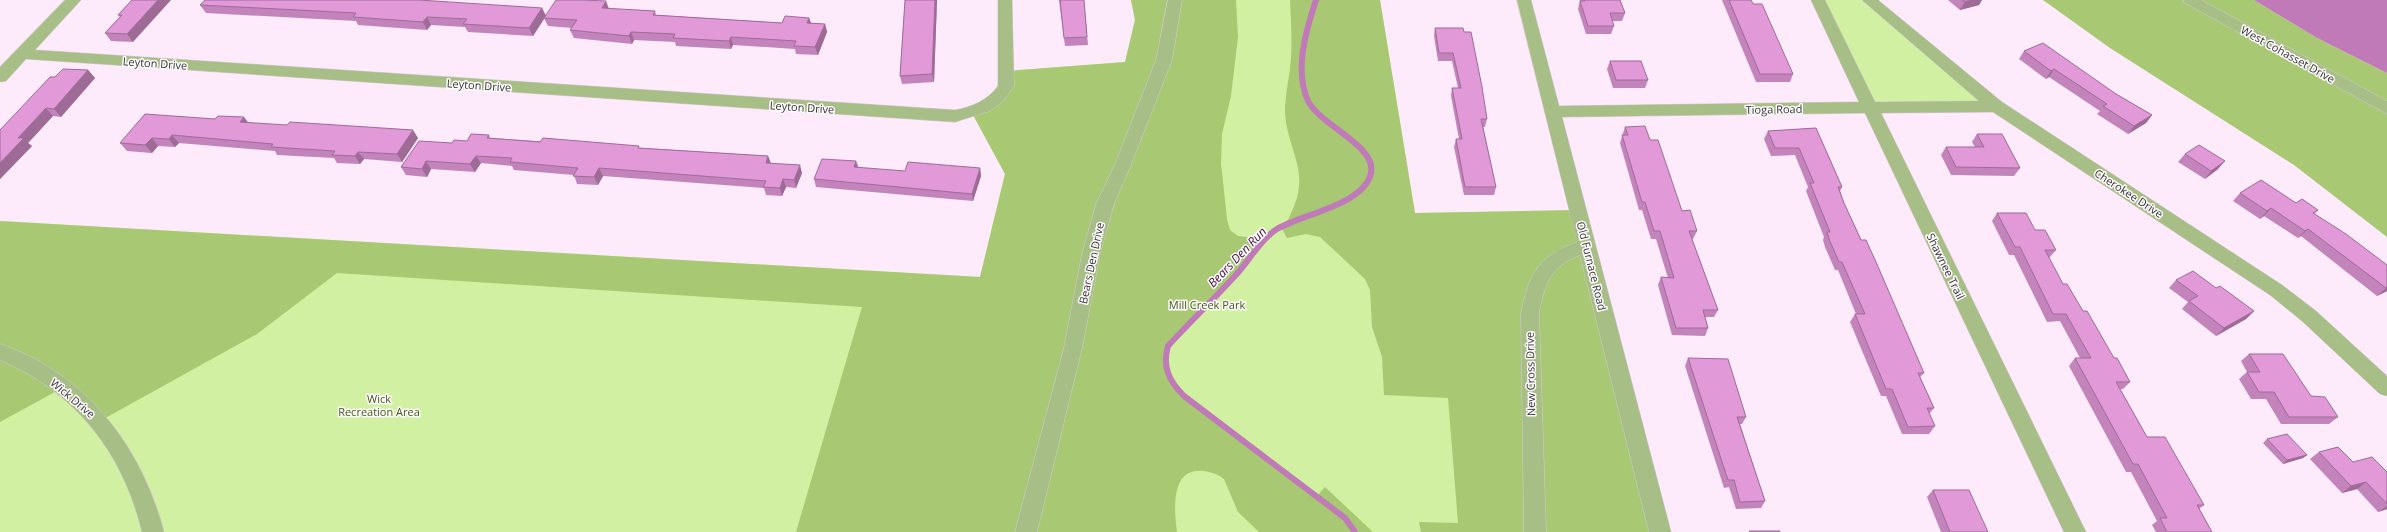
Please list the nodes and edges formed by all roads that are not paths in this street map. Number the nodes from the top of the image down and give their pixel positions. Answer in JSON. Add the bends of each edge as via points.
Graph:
{"nodes":[{"id":1,"x":74,"y":0,"type":"edge"},
{"id":2,"x":1005,"y":0,"type":"edge"},
{"id":3,"x":1175,"y":0,"type":"edge"},
{"id":4,"x":1524,"y":0,"type":"edge"},
{"id":5,"x":1818,"y":0,"type":"edge"},
{"id":6,"x":1869,"y":0,"type":"edge"},
{"id":7,"x":2190,"y":0,"type":"edge"},
{"id":8,"x":22,"y":54,"type":"junction"},
{"id":9,"x":0,"y":77,"type":"edge"},
{"id":10,"x":1996,"y":106,"type":"junction"},
{"id":11,"x":1870,"y":108,"type":"junction"},
{"id":12,"x":2387,"y":108,"type":"edge"},
{"id":13,"x":1552,"y":112,"type":"junction"},
{"id":14,"x":1587,"y":246,"type":"junction"},
{"id":15,"x":0,"y":352,"type":"edge"},
{"id":16,"x":2387,"y":388,"type":"edge"},
{"id":17,"x":153,"y":532,"type":"edge"},
{"id":18,"x":1026,"y":532,"type":"edge"},
{"id":19,"x":1535,"y":532,"type":"edge"},
{"id":20,"x":1660,"y":532,"type":"edge"},
{"id":21,"x":2075,"y":532,"type":"edge"}],
"edges":[{"from":1,"to":8,"type":"street"},
{"from":2,"to":8,"type":"street","name":"Leyton Drive","via":[[1006,86],[994,101],[972,113],[955,116]]},
{"from":3,"to":18,"type":"street","name":"Bears Den Drive","via":[[1164,60],[1122,167],[1104,204],[1091,254],[1073,348]]},
{"from":4,"to":13,"type":"street","name":"Old Furnace Road"},
{"from":5,"to":11,"type":"street","name":"Shawnee Trail"},
{"from":6,"to":10,"type":"street","name":"Cherokee Drive"},
{"from":7,"to":12,"type":"street","name":"West Cohasset Drive"},
{"from":8,"to":9,"type":"street"},
{"from":10,"to":11,"type":"street","name":"Tioga Road"},
{"from":10,"to":16,"type":"street","name":"Cherokee Drive","via":[[2276,290],[2309,316]]},
{"from":11,"to":13,"type":"street","name":"Tioga Road"},
{"from":11,"to":21,"type":"street","name":"Shawnee Trail"},
{"from":13,"to":14,"type":"street","name":"Old Furnace Road"},
{"from":14,"to":19,"type":"street","name":"New Cross Drive","via":[[1567,252],[1543,270],[1535,285],[1530,313]]},
{"from":14,"to":20,"type":"street","name":"Old Furnace Road"},
{"from":15,"to":17,"type":"street","name":"Wick Drive","via":[[33,366],[81,401],[100,420],[122,452],[142,492]]}]}
